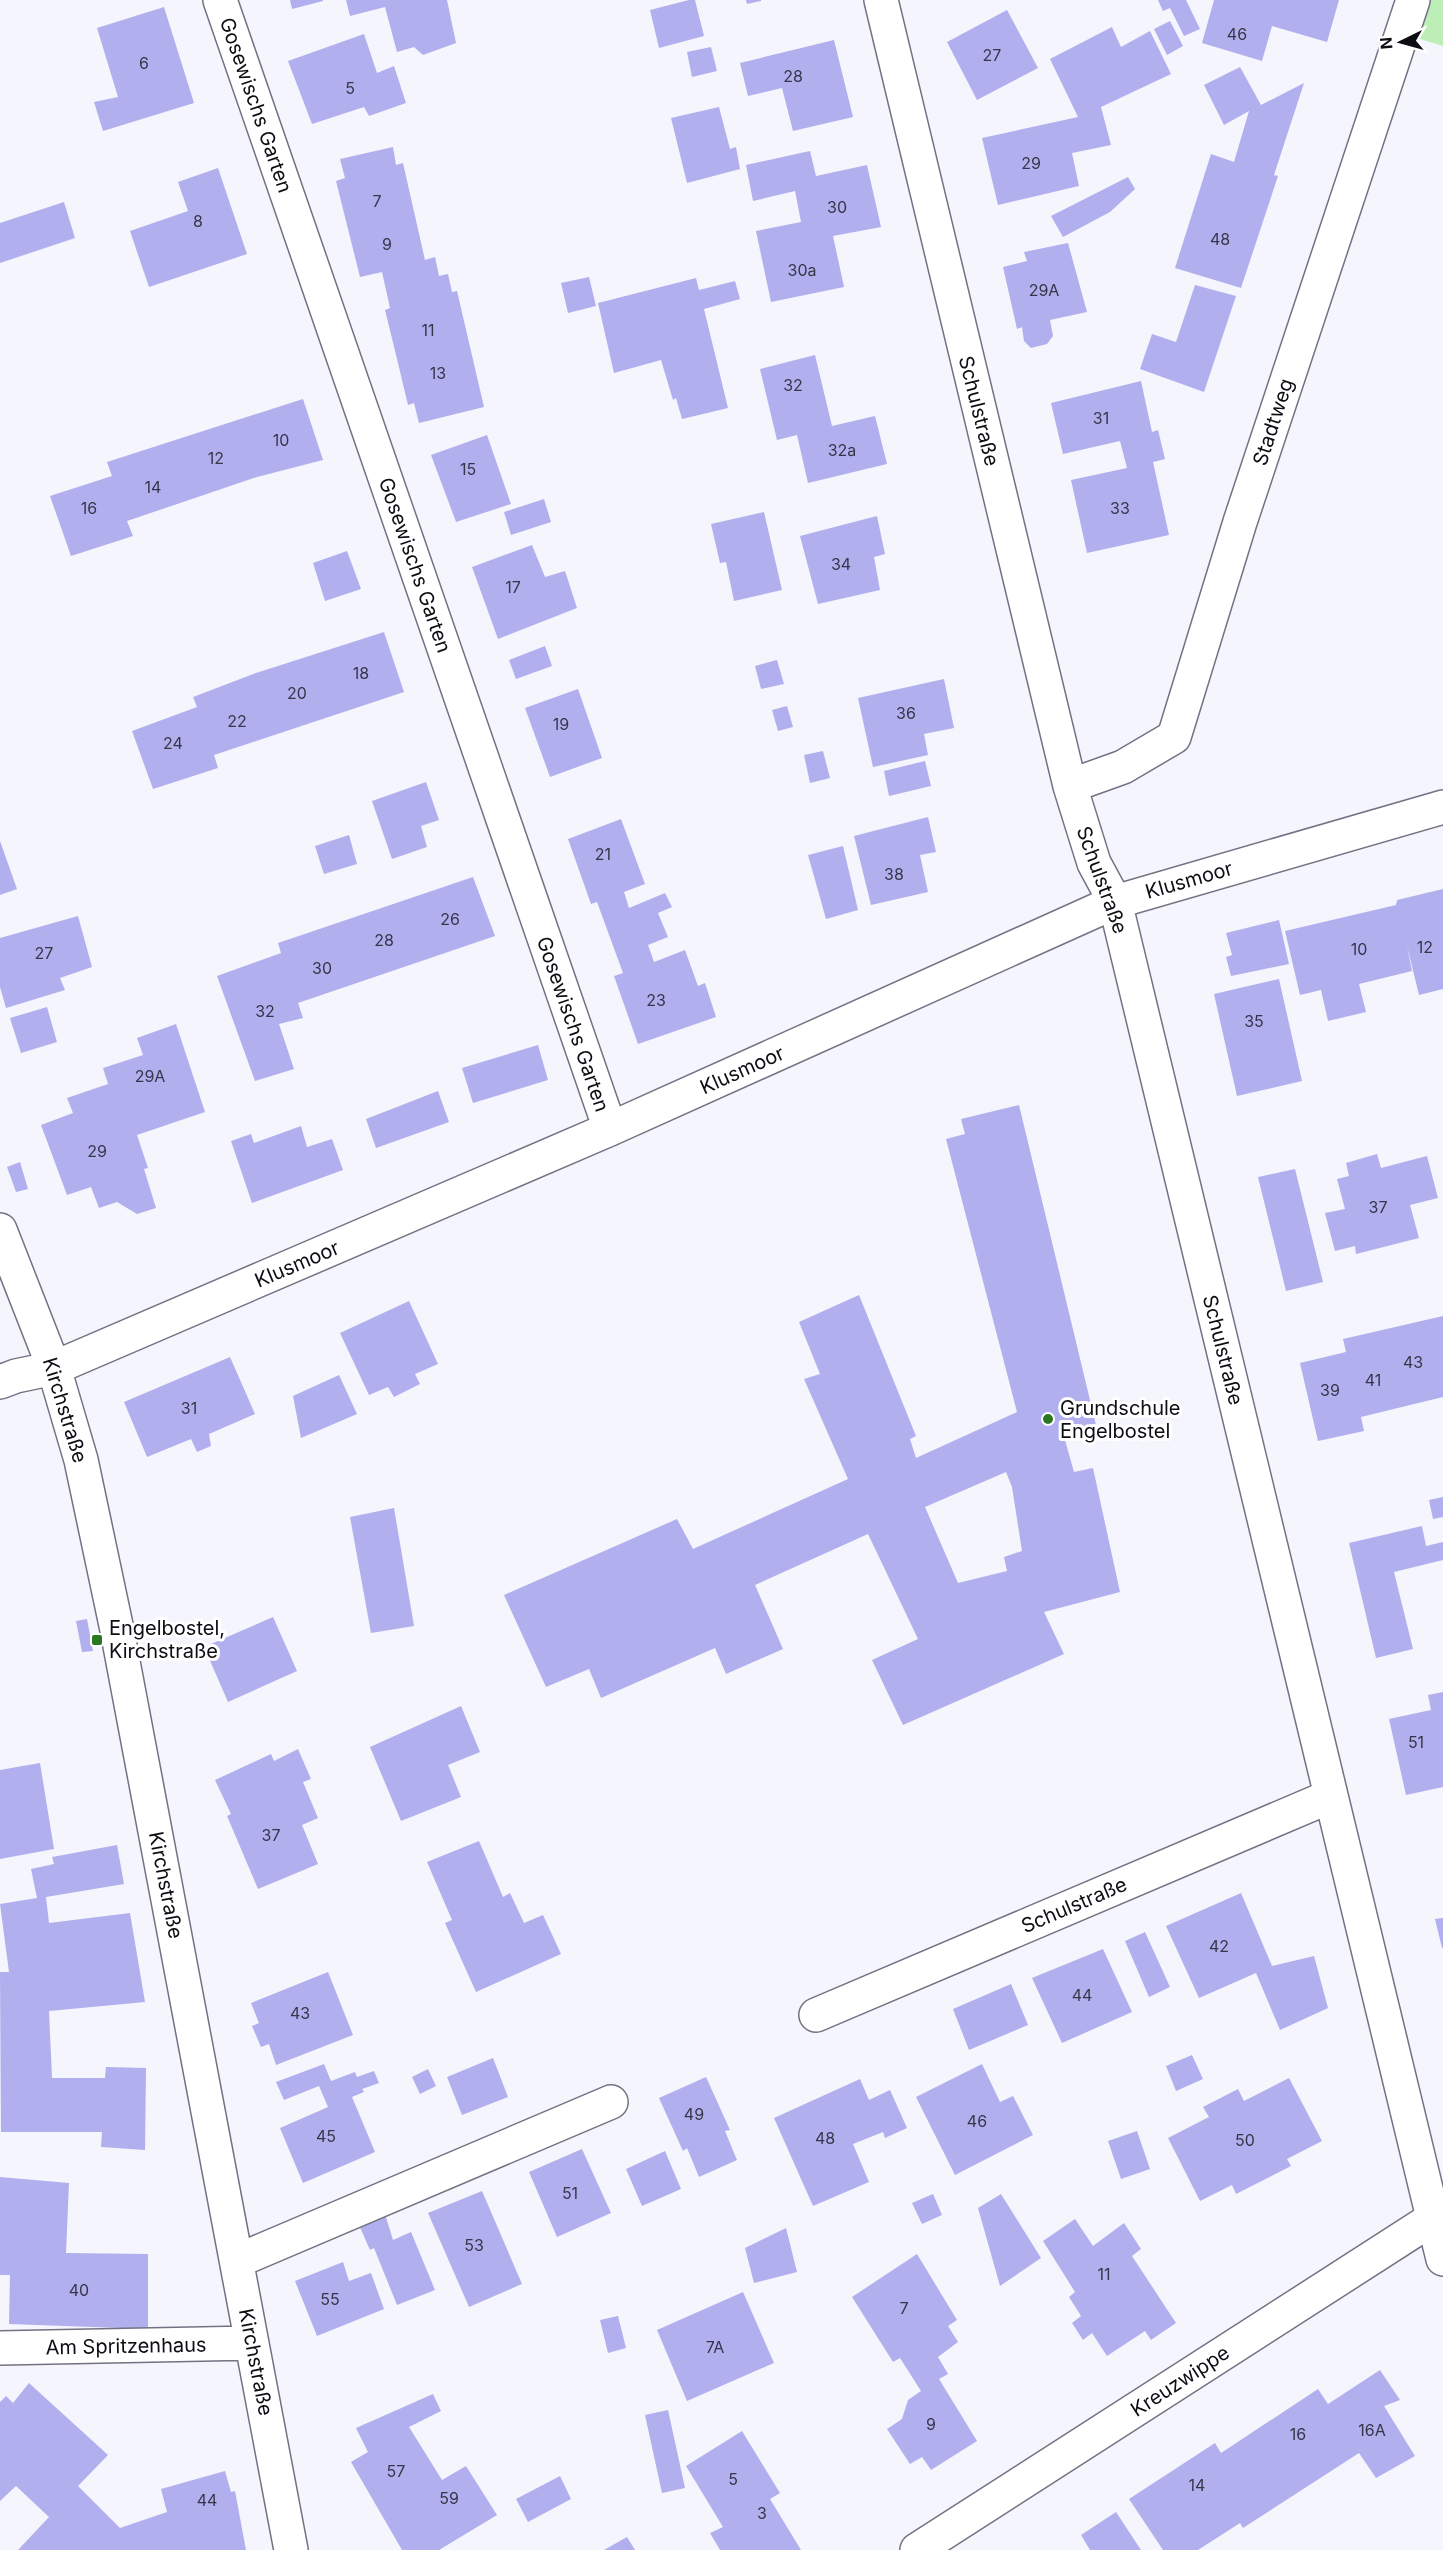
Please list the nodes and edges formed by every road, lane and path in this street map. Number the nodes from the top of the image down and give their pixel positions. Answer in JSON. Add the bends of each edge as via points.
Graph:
{"nodes":[{"id":1,"x":220,"y":0,"type":"edge"},
{"id":2,"x":881,"y":0,"type":"edge"},
{"id":3,"x":1413,"y":0,"type":"edge"},
{"id":4,"x":1070,"y":786,"type":"junction"},
{"id":5,"x":1443,"y":807,"type":"edge"},
{"id":6,"x":1115,"y":902,"type":"junction"},
{"id":7,"x":610,"y":1129,"type":"junction"},
{"id":8,"x":0,"y":1230,"type":"edge"},
{"id":9,"x":54,"y":1368,"type":"junction"},
{"id":10,"x":0,"y":1382,"type":"edge"},
{"id":11,"x":1331,"y":1796,"type":"junction"},
{"id":12,"x":816,"y":2015,"type":"dead end"},
{"id":13,"x":611,"y":2102,"type":"dead end"},
{"id":14,"x":1438,"y":2215,"type":"edge"},
{"id":15,"x":1443,"y":2259,"type":"edge"},
{"id":16,"x":237,"y":2260,"type":"junction"},
{"id":17,"x":252,"y":2343,"type":"junction"},
{"id":18,"x":0,"y":2348,"type":"edge"},
{"id":19,"x":291,"y":2550,"type":"edge"},
{"id":20,"x":917,"y":2550,"type":"edge"}],
"edges":[{"from":1,"to":7,"type":"street","name":"Gosewischs Garten"},
{"from":2,"to":4,"type":"street","name":"Schulstraße"},
{"from":3,"to":4,"type":"street","name":"Stadtweg","via":[[1244,511],[1174,737],[1123,767]]},
{"from":4,"to":6,"type":"street","name":"Schulstraße","via":[[1094,863]]},
{"from":5,"to":6,"type":"street","name":"Klusmoor"},
{"from":6,"to":7,"type":"street","name":"Klusmoor"},
{"from":6,"to":11,"type":"street","name":"Schulstraße"},
{"from":7,"to":9,"type":"street","name":"Klusmoor"},
{"from":8,"to":9,"type":"street","name":"Kirchstraße"},
{"from":9,"to":10,"type":"street"},
{"from":9,"to":16,"type":"street","name":"Kirchstraße","via":[[81,1460],[117,1630]]},
{"from":11,"to":12,"type":"street","name":"Schulstraße"},
{"from":11,"to":14,"type":"street","name":"Schulstraße"},
{"from":13,"to":16,"type":"street"},
{"from":14,"to":15,"type":"street","name":"Schulstraße"},
{"from":14,"to":20,"type":"street","name":"Kreuzwippe"},
{"from":16,"to":17,"type":"street","name":"Kirchstraße"},
{"from":17,"to":18,"type":"street","name":"Am Spritzenhaus"},
{"from":17,"to":19,"type":"street","name":"Kirchstraße"}]}
